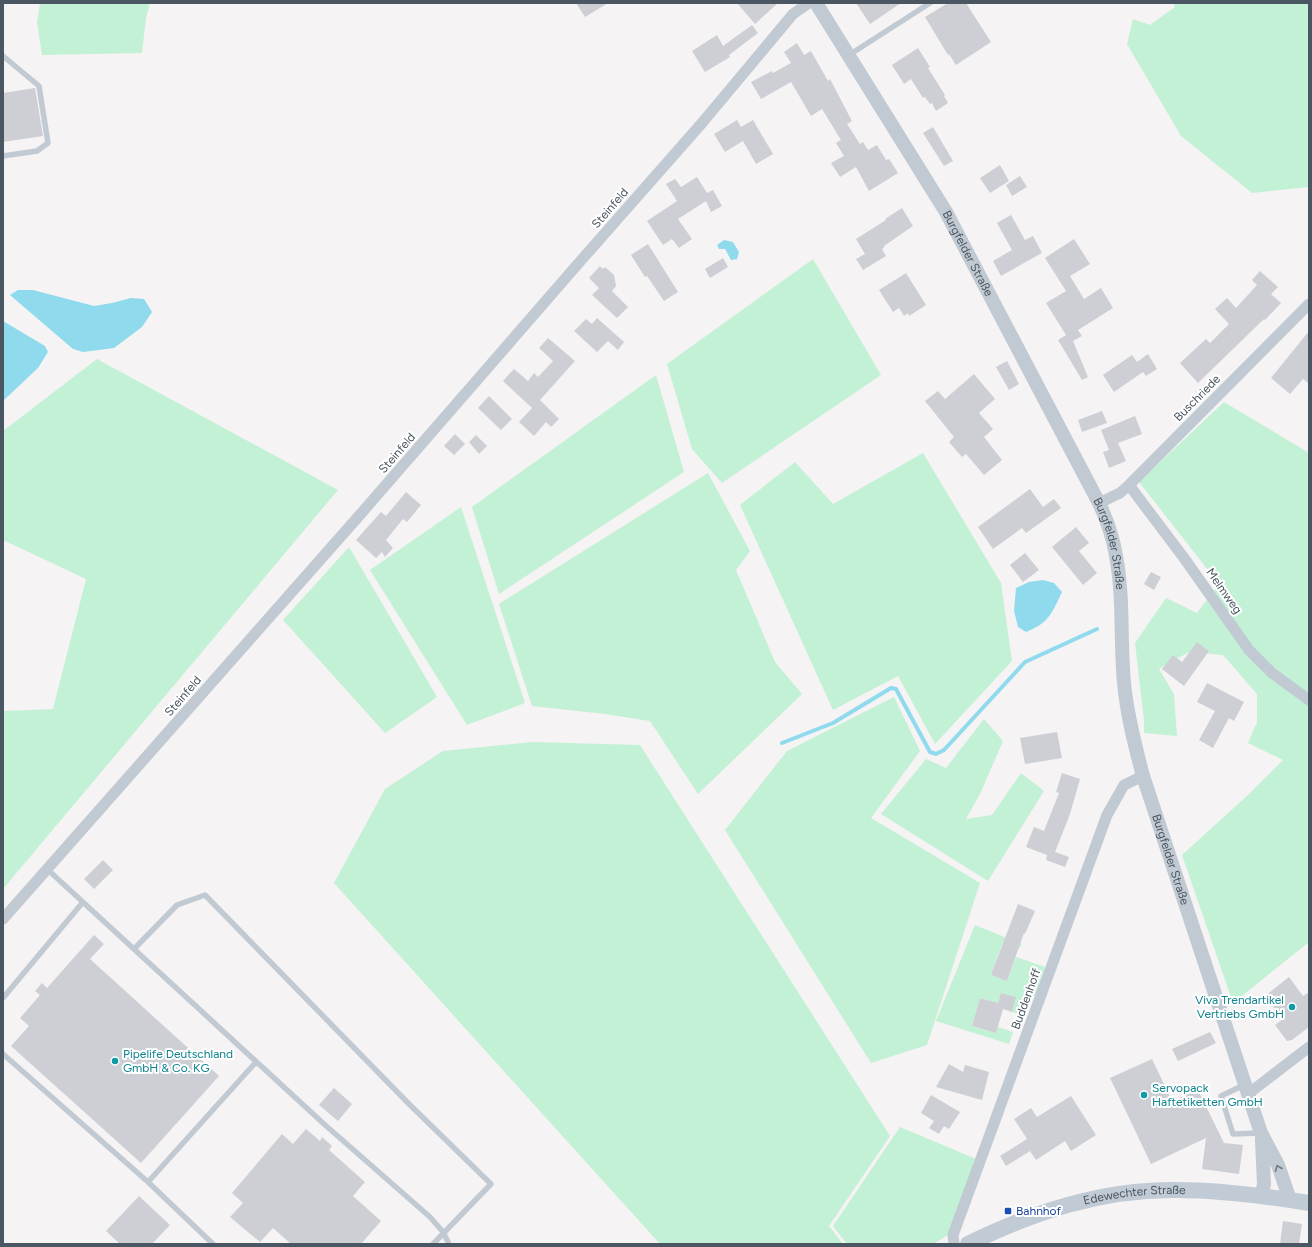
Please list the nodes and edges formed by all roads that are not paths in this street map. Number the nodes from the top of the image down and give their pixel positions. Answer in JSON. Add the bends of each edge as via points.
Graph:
{"nodes":[{"id":1,"x":809,"y":3,"type":"edge"},
{"id":2,"x":816,"y":3,"type":"edge"},
{"id":3,"x":930,"y":3,"type":"edge"},
{"id":4,"x":849,"y":55,"type":"junction"},
{"id":5,"x":3,"y":56,"type":"edge"},
{"id":6,"x":3,"y":156,"type":"edge"},
{"id":7,"x":1309,"y":304,"type":"edge"},
{"id":8,"x":1128,"y":485,"type":"junction"},
{"id":9,"x":1099,"y":504,"type":"junction"},
{"id":10,"x":1309,"y":700,"type":"edge"},
{"id":11,"x":1143,"y":776,"type":"junction"},
{"id":12,"x":47,"y":869,"type":"junction"},
{"id":13,"x":83,"y":902,"type":"junction"},
{"id":14,"x":3,"y":919,"type":"edge"},
{"id":15,"x":134,"y":949,"type":"junction"},
{"id":16,"x":3,"y":998,"type":"edge"},
{"id":17,"x":1309,"y":1047,"type":"edge"},
{"id":18,"x":3,"y":1054,"type":"edge"},
{"id":19,"x":256,"y":1062,"type":"junction"},
{"id":20,"x":1246,"y":1089,"type":"junction"},
{"id":21,"x":1262,"y":1135,"type":"junction"},
{"id":22,"x":148,"y":1182,"type":"junction"},
{"id":23,"x":1262,"y":1196,"type":"junction"},
{"id":24,"x":1290,"y":1200,"type":"junction"},
{"id":25,"x":1309,"y":1203,"type":"edge"},
{"id":26,"x":443,"y":1232,"type":"junction"},
{"id":27,"x":213,"y":1244,"type":"edge"},
{"id":28,"x":433,"y":1244,"type":"edge"},
{"id":29,"x":449,"y":1244,"type":"edge"},
{"id":30,"x":954,"y":1244,"type":"edge"},
{"id":31,"x":968,"y":1244,"type":"edge"}],
"edges":[{"from":1,"to":12,"type":"street","name":"Steinfeld","via":[[793,14],[702,123]]},
{"from":2,"to":4,"type":"street","name":"Burgfelder Straße"},
{"from":3,"to":4,"type":"lane"},
{"from":4,"to":9,"type":"street","name":"Burgfelder Straße","via":[[946,212]]},
{"from":5,"to":6,"type":"lane","via":[[39,86],[48,143],[37,151]]},
{"from":7,"to":8,"type":"street","name":"Buschriede"},
{"from":8,"to":9,"type":"street","name":"Buschriede"},
{"from":8,"to":10,"type":"street","name":"Melmweg","via":[[1249,650],[1272,673]]},
{"from":9,"to":11,"type":"street","name":"Burgfelder Straße","via":[[1107,520],[1116,555],[1124,684]]},
{"from":11,"to":20,"type":"street","name":"Burgfelder Straße"},
{"from":11,"to":30,"type":"street","name":"Buddenhoff","via":[[1124,785],[1107,814],[953,1235]]},
{"from":12,"to":13,"type":"lane"},
{"from":12,"to":14,"type":"street","name":"Steinfeld"},
{"from":13,"to":15,"type":"lane"},
{"from":13,"to":16,"type":"lane"},
{"from":15,"to":19,"type":"lane"},
{"from":15,"to":26,"type":"lane","via":[[177,905],[205,895],[408,1103],[491,1184]]},
{"from":17,"to":20,"type":"street"},
{"from":18,"to":22,"type":"lane"},
{"from":19,"to":22,"type":"lane"},
{"from":19,"to":26,"type":"lane","via":[[430,1217]]},
{"from":20,"to":21,"type":"street","name":"Burgfelder Straße"},
{"from":20,"to":21,"type":"lane","via":[[1220,1096],[1233,1134]]},
{"from":21,"to":23,"type":"street","name":"Burgfelder Straße"},
{"from":24,"to":21,"type":"street","name":"Burgfelder Straße","one_way":true,"via":[[1278,1165]]},
{"from":22,"to":27,"type":"lane"},
{"from":23,"to":24,"type":"main road","name":"Edewechter Straße"},
{"from":23,"to":31,"type":"main road","name":"Edewechter Straße","via":[[1176,1190],[1141,1191],[1099,1197],[1063,1205]]},
{"from":24,"to":25,"type":"main road","name":"Edewechter Straße"},
{"from":26,"to":28,"type":"lane"},
{"from":26,"to":29,"type":"lane"}]}
